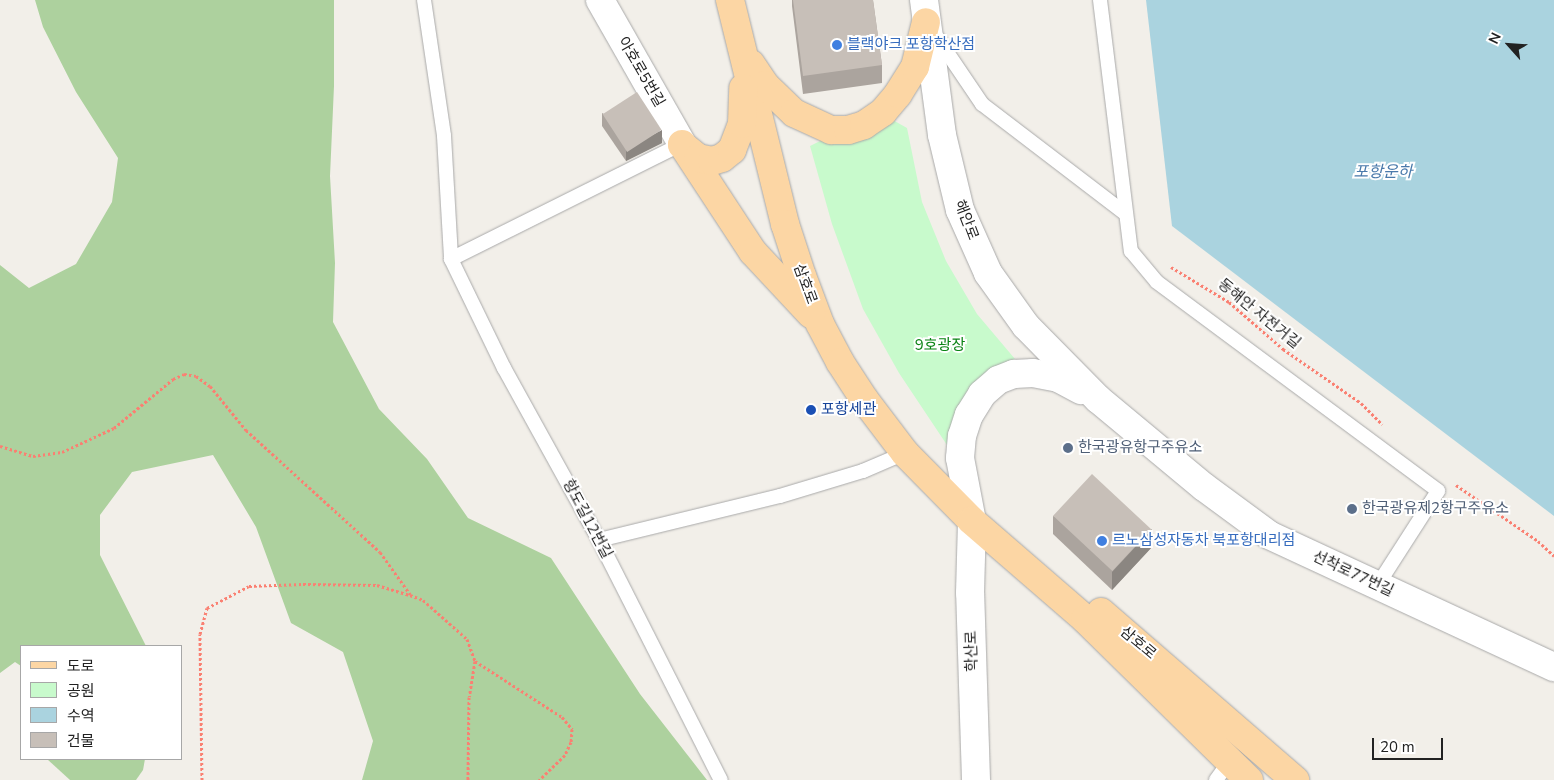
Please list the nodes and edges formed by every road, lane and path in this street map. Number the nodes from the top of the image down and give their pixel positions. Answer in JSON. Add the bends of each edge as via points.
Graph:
{"nodes":[{"id":1,"x":424,"y":0,"type":"edge"},
{"id":2,"x":600,"y":0,"type":"edge"},
{"id":3,"x":730,"y":0,"type":"edge"},
{"id":4,"x":1100,"y":0,"type":"edge"},
{"id":5,"x":925,"y":11,"type":"edge"},
{"id":6,"x":743,"y":52,"type":"junction"},
{"id":7,"x":682,"y":144,"type":"junction"},
{"id":8,"x":1126,"y":214,"type":"junction"},
{"id":9,"x":451,"y":259,"type":"junction"},
{"id":10,"x":1168,"y":265,"type":"dead end"},
{"id":11,"x":820,"y":324,"type":"junction"},
{"id":12,"x":1098,"y":399,"type":"junction"},
{"id":13,"x":1387,"y":428,"type":"dead end"},
{"id":14,"x":0,"y":446,"type":"edge"},
{"id":15,"x":905,"y":453,"type":"junction"},
{"id":16,"x":1448,"y":479,"type":"dead end"},
{"id":17,"x":972,"y":521,"type":"junction"},
{"id":18,"x":599,"y":540,"type":"junction"},
{"id":19,"x":1554,"y":556,"type":"edge"},
{"id":20,"x":1376,"y":586,"type":"junction"},
{"id":21,"x":410,"y":595,"type":"junction"},
{"id":22,"x":475,"y":661,"type":"junction"},
{"id":23,"x":1554,"y":667,"type":"edge"},
{"id":24,"x":1222,"y":771,"type":"edge"},
{"id":25,"x":202,"y":780,"type":"edge"},
{"id":26,"x":468,"y":780,"type":"edge"},
{"id":27,"x":538,"y":780,"type":"edge"},
{"id":28,"x":721,"y":780,"type":"edge"},
{"id":29,"x":976,"y":780,"type":"edge"},
{"id":30,"x":1249,"y":780,"type":"edge"},
{"id":31,"x":1295,"y":780,"type":"edge"}],
"edges":[{"from":1,"to":9,"type":"lane","via":[[444,136]]},
{"from":2,"to":7,"type":"street","name":"아호로5번길"},
{"from":3,"to":6,"type":"main road","name":"삼호로"},
{"from":4,"to":8,"type":"lane"},
{"from":5,"to":6,"type":"main road","via":[[916,67],[883,112],[864,125],[848,130],[831,130],[794,114],[765,85]]},
{"from":5,"to":8,"type":"lane","via":[[982,104]]},
{"from":5,"to":12,"type":"street","name":"해안로","via":[[949,173],[974,243],[988,273],[1026,326]]},
{"from":6,"to":7,"type":"main road","via":[[742,124],[732,150],[722,158],[712,160],[698,158]]},
{"from":6,"to":11,"type":"main road","name":"삼호로","via":[[785,224]]},
{"from":7,"to":9,"type":"lane"},
{"from":7,"to":11,"type":"main road","via":[[754,252]]},
{"from":8,"to":20,"type":"lane","via":[[1131,251],[1157,282],[1438,491]]},
{"from":9,"to":18,"type":"lane","name":"항도길12번길","via":[[504,368]]},
{"from":10,"to":13,"type":"path","name":"동해안 자전거길","via":[[1229,302],[1283,349],[1361,403]]},
{"from":11,"to":15,"type":"main road","name":"삼호로","via":[[840,362]]},
{"from":12,"to":17,"type":"street","name":"학산로","via":[[1058,378],[1033,373],[1014,374],[998,380],[982,394],[969,415],[960,458]]},
{"from":12,"to":20,"type":"street","name":"선착로77번길","via":[[1204,487],[1269,534]]},
{"from":14,"to":21,"type":"path","via":[[33,456],[62,452],[114,428],[173,379],[184,374],[196,376],[210,386],[246,430],[380,552]]},
{"from":15,"to":17,"type":"main road","name":"삼호로"},
{"from":15,"to":18,"type":"lane","via":[[854,474],[780,496]]},
{"from":16,"to":19,"type":"path","via":[[1538,541]]},
{"from":17,"to":24,"type":"main road","name":"삼호로","via":[[1085,619]]},
{"from":17,"to":29,"type":"street","name":"학산로","via":[[970,593]]},
{"from":17,"to":31,"type":"main road","name":"삼호로","via":[[1016,540]]},
{"from":18,"to":28,"type":"lane","name":"항도길12번길"},
{"from":20,"to":23,"type":"street","name":"선착로77번길"},
{"from":21,"to":22,"type":"path","via":[[423,600],[458,629],[467,639]]},
{"from":21,"to":25,"type":"path","via":[[377,585],[249,586],[207,608],[200,634]]},
{"from":22,"to":26,"type":"path","via":[[469,697]]},
{"from":22,"to":27,"type":"path","via":[[562,717],[572,729],[572,742],[565,755]]},
{"from":24,"to":30,"type":"main road","name":"삼호로"}]}
